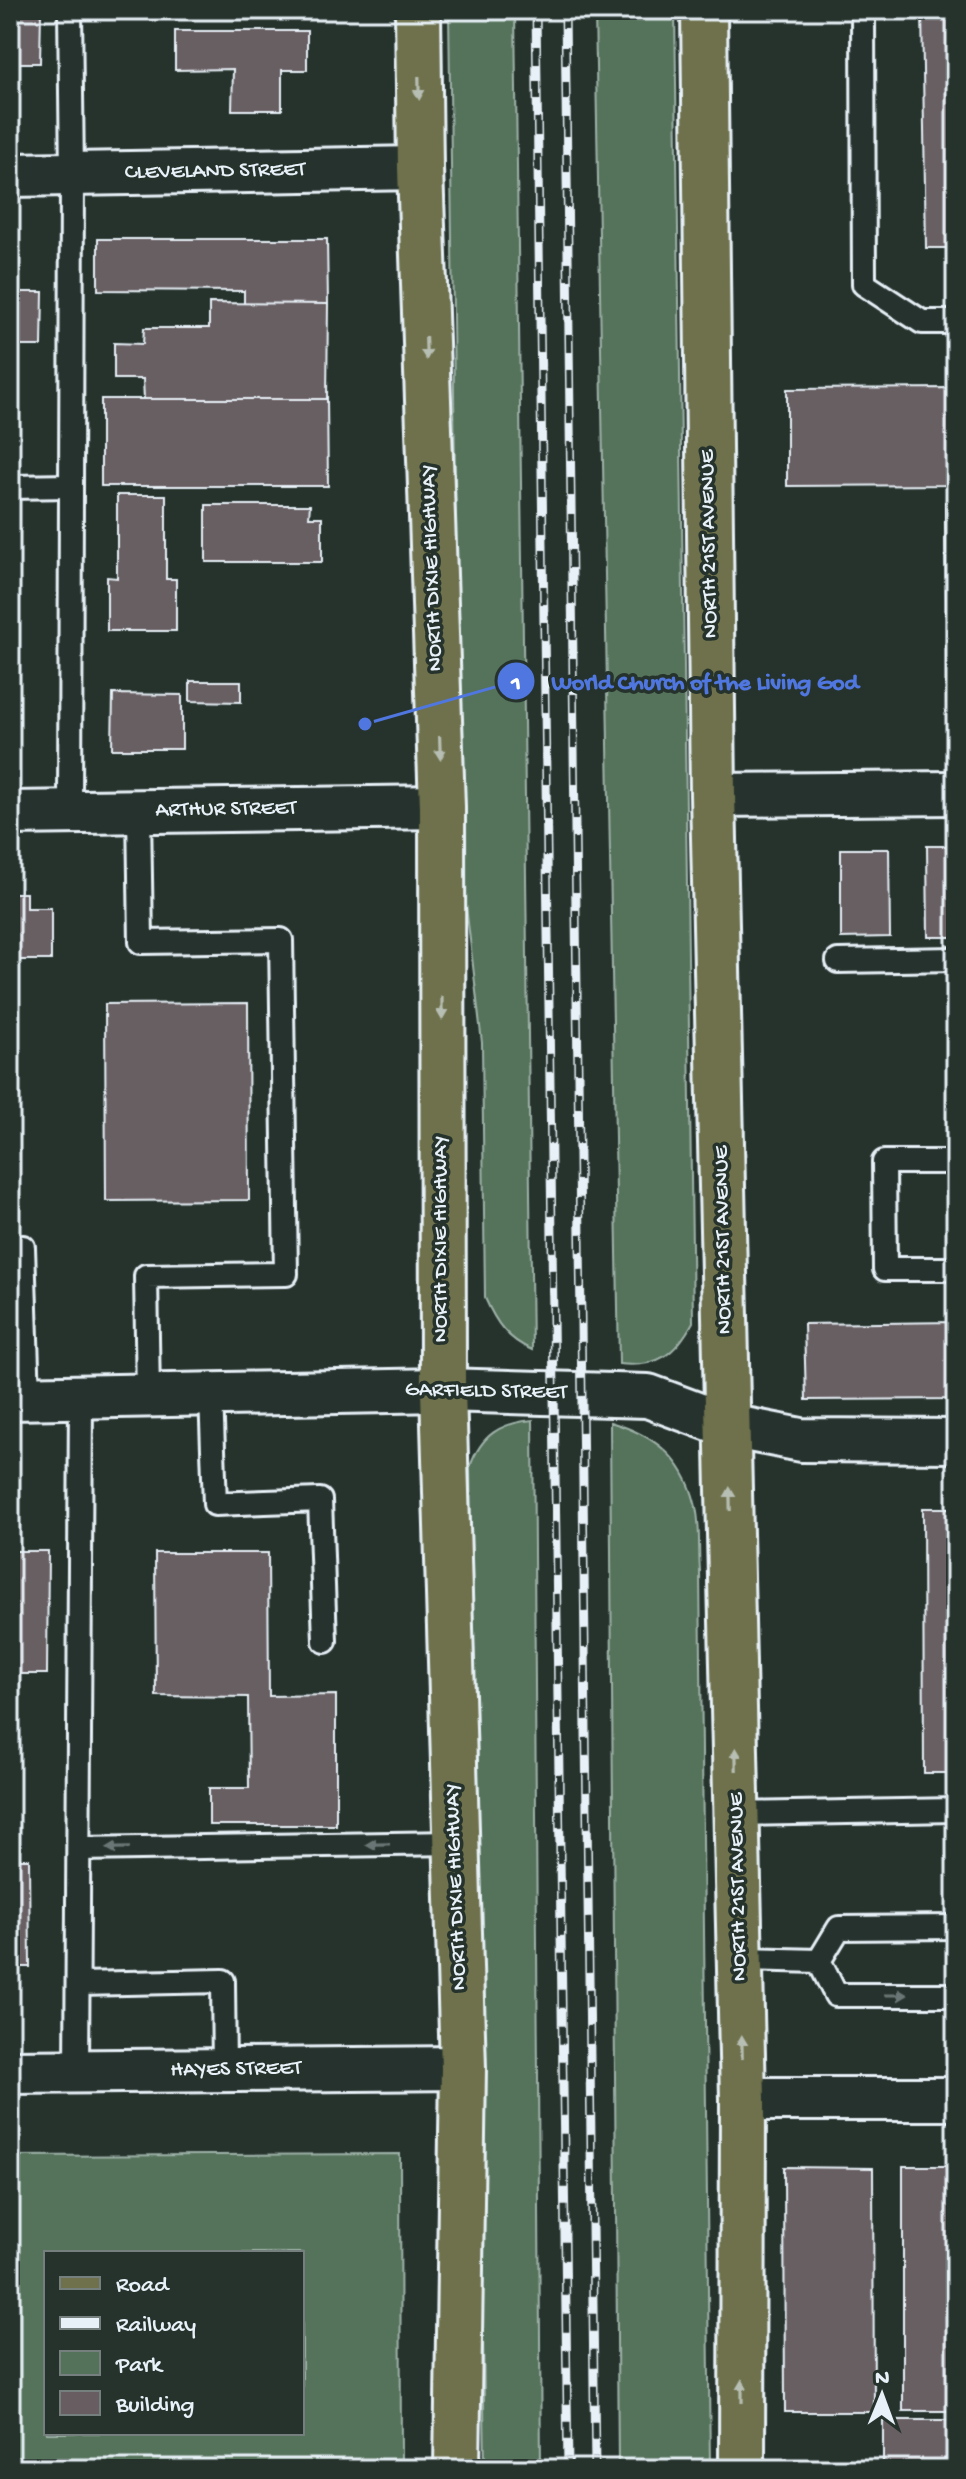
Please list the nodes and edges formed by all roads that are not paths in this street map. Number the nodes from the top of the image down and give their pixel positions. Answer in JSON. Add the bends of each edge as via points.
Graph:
{"nodes":[{"id":1,"x":70,"y":10,"type":"edge"},
{"id":2,"x":418,"y":10,"type":"edge"},
{"id":3,"x":704,"y":10,"type":"edge"},
{"id":4,"x":863,"y":10,"type":"edge"},
{"id":5,"x":420,"y":168,"type":"junction"},
{"id":6,"x":72,"y":174,"type":"junction"},
{"id":7,"x":10,"y":175,"type":"edge"},
{"id":8,"x":956,"y":322,"type":"edge"},
{"id":9,"x":71,"y":486,"type":"junction"},
{"id":10,"x":10,"y":487,"type":"edge"},
{"id":11,"x":956,"y":793,"type":"edge"},
{"id":12,"x":713,"y":795,"type":"junction"},
{"id":13,"x":442,"y":807,"type":"junction"},
{"id":14,"x":139,"y":811,"type":"junction"},
{"id":15,"x":70,"y":812,"type":"junction"},
{"id":16,"x":10,"y":813,"type":"edge"},
{"id":17,"x":956,"y":959,"type":"edge"},
{"id":18,"x":838,"y":961,"type":"dead end"},
{"id":19,"x":956,"y":1162,"type":"edge"},
{"id":20,"x":23,"y":1247,"type":"dead end"},
{"id":21,"x":956,"y":1269,"type":"edge"},
{"id":22,"x":443,"y":1390,"type":"junction"},
{"id":23,"x":211,"y":1395,"type":"junction"},
{"id":24,"x":148,"y":1397,"type":"junction"},
{"id":25,"x":19,"y":1398,"type":"edge"},
{"id":26,"x":81,"y":1398,"type":"junction"},
{"id":27,"x":729,"y":1426,"type":"junction"},
{"id":28,"x":956,"y":1441,"type":"edge"},
{"id":29,"x":325,"y":1641,"type":"dead end"},
{"id":30,"x":956,"y":1810,"type":"edge"},
{"id":31,"x":737,"y":1814,"type":"junction"},
{"id":32,"x":456,"y":1843,"type":"junction"},
{"id":33,"x":79,"y":1849,"type":"junction"},
{"id":34,"x":956,"y":1927,"type":"edge"},
{"id":35,"x":740,"y":1959,"type":"junction"},
{"id":36,"x":819,"y":1961,"type":"junction"},
{"id":37,"x":78,"y":1984,"type":"junction"},
{"id":38,"x":956,"y":1995,"type":"edge"},
{"id":39,"x":463,"y":2068,"type":"junction"},
{"id":40,"x":224,"y":2070,"type":"junction"},
{"id":41,"x":10,"y":2072,"type":"edge"},
{"id":42,"x":77,"y":2072,"type":"junction"},
{"id":43,"x":743,"y":2099,"type":"junction"},
{"id":44,"x":956,"y":2099,"type":"edge"},
{"id":45,"x":457,"y":2469,"type":"edge"},
{"id":46,"x":742,"y":2469,"type":"edge"}],
"edges":[{"from":1,"to":6,"type":"lane"},
{"from":2,"to":5,"type":"main road","name":"NORTH DIXIE HIGHWAY","one_way":true},
{"from":3,"to":12,"type":"main road","name":"NORTH 21ST AVENUE"},
{"from":4,"to":8,"type":"lane","via":[[864,284],[922,322]]},
{"from":5,"to":6,"type":"street","name":"CLEVELAND STREET"},
{"from":5,"to":13,"type":"main road","name":"NORTH DIXIE HIGHWAY","one_way":true},
{"from":6,"to":7,"type":"street","name":"CLEVELAND STREET"},
{"from":6,"to":9,"type":"lane"},
{"from":9,"to":10,"type":"lane"},
{"from":9,"to":15,"type":"lane"},
{"from":11,"to":12,"type":"street"},
{"from":12,"to":27,"type":"main road","name":"NORTH 21ST AVENUE"},
{"from":13,"to":14,"type":"street","name":"ARTHUR STREET"},
{"from":13,"to":22,"type":"main road","name":"NORTH DIXIE HIGHWAY","one_way":true},
{"from":14,"to":15,"type":"street","name":"ARTHUR STREET"},
{"from":14,"to":24,"type":"lane","via":[[141,942],[281,940],[286,1274],[146,1276]]},
{"from":15,"to":16,"type":"street","name":"ARTHUR STREET"},
{"from":17,"to":18,"type":"lane"},
{"from":19,"to":21,"type":"lane","via":[[884,1162],[885,1269]]},
{"from":20,"to":25,"type":"lane"},
{"from":22,"to":23,"type":"street","name":"GARFIELD STREET"},
{"from":22,"to":27,"type":"street","name":"GARFIELD STREET","via":[[648,1396]]},
{"from":22,"to":32,"type":"main road","name":"NORTH DIXIE HIGHWAY"},
{"from":23,"to":24,"type":"street","name":"GARFIELD STREET"},
{"from":23,"to":29,"type":"lane","via":[[215,1504],[320,1500]]},
{"from":24,"to":26,"type":"street","name":"GARFIELD STREET"},
{"from":25,"to":26,"type":"street","name":"GARFIELD STREET"},
{"from":26,"to":33,"type":"lane"},
{"from":27,"to":28,"type":"street","name":"GARFIELD STREET","via":[[801,1440]]},
{"from":31,"to":27,"type":"main road","name":"NORTH 21ST AVENUE","one_way":true},
{"from":30,"to":31,"type":"lane"},
{"from":31,"to":35,"type":"main road","name":"NORTH 21ST AVENUE"},
{"from":32,"to":33,"type":"lane","one_way":true},
{"from":32,"to":39,"type":"main road","name":"NORTH DIXIE HIGHWAY"},
{"from":33,"to":37,"type":"lane"},
{"from":34,"to":36,"type":"lane","via":[[839,1928]]},
{"from":35,"to":36,"type":"lane"},
{"from":43,"to":35,"type":"main road","name":"NORTH 21ST AVENUE","one_way":true},
{"from":36,"to":38,"type":"lane","one_way":true,"via":[[836,1995]]},
{"from":37,"to":40,"type":"lane","via":[[223,1981]]},
{"from":37,"to":42,"type":"lane"},
{"from":39,"to":40,"type":"street","name":"HAYES STREET"},
{"from":39,"to":45,"type":"main road","name":"NORTH DIXIE HIGHWAY"},
{"from":40,"to":42,"type":"street","name":"HAYES STREET"},
{"from":41,"to":42,"type":"street","name":"HAYES STREET"},
{"from":43,"to":44,"type":"street"},
{"from":46,"to":43,"type":"main road","name":"NORTH 21ST AVENUE","one_way":true}]}
